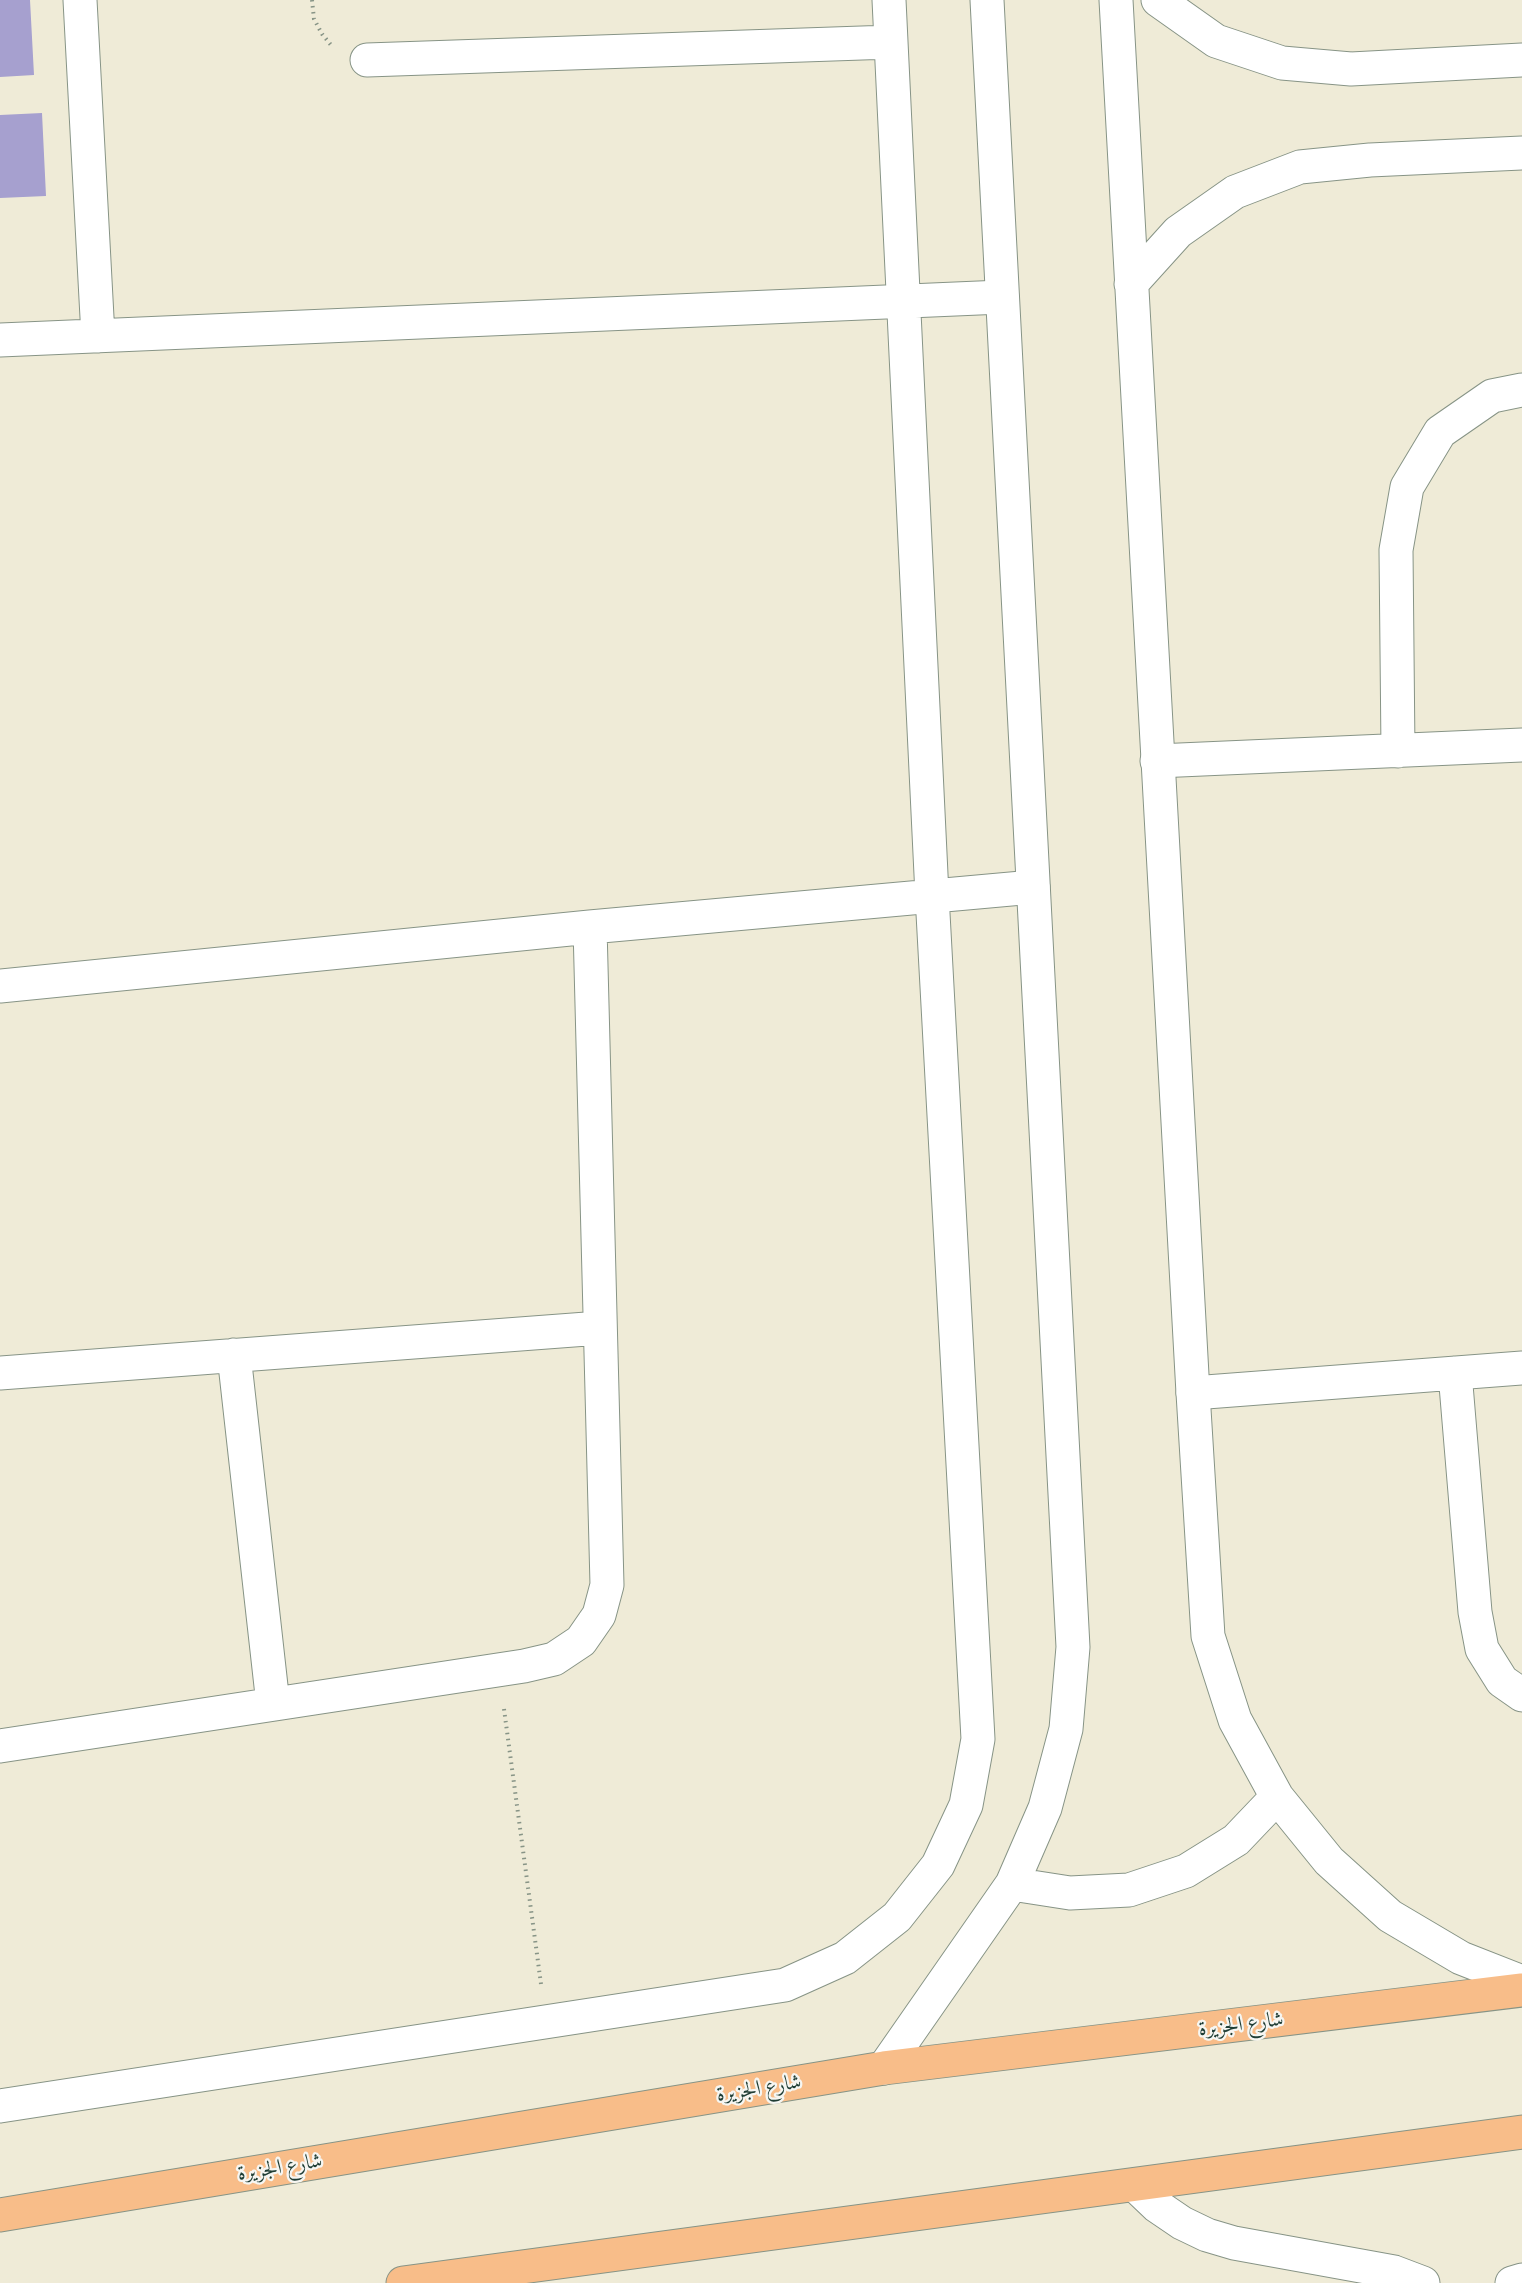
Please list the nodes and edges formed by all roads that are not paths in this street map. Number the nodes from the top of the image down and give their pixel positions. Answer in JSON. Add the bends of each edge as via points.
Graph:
{"nodes":[{"id":1,"x":80,"y":0,"type":"edge"},
{"id":2,"x":889,"y":0,"type":"edge"},
{"id":3,"x":987,"y":0,"type":"edge"},
{"id":4,"x":1116,"y":0,"type":"edge"},
{"id":5,"x":1158,"y":0,"type":"edge"},
{"id":6,"x":891,"y":42,"type":"junction"},
{"id":7,"x":367,"y":60,"type":"road end"},
{"id":8,"x":1522,"y":60,"type":"edge"},
{"id":9,"x":1522,"y":153,"type":"edge"},
{"id":10,"x":1131,"y":284,"type":"junction"},
{"id":11,"x":1002,"y":297,"type":"junction"},
{"id":12,"x":903,"y":301,"type":"junction"},
{"id":13,"x":98,"y":336,"type":"junction"},
{"id":14,"x":0,"y":340,"type":"edge"},
{"id":15,"x":1522,"y":390,"type":"edge"},
{"id":16,"x":1522,"y":746,"type":"edge"},
{"id":17,"x":1398,"y":751,"type":"junction"},
{"id":18,"x":1157,"y":761,"type":"junction"},
{"id":19,"x":1033,"y":887,"type":"junction"},
{"id":20,"x":932,"y":895,"type":"junction"},
{"id":21,"x":590,"y":927,"type":"junction"},
{"id":22,"x":0,"y":986,"type":"edge"},
{"id":23,"x":600,"y":1328,"type":"junction"},
{"id":24,"x":234,"y":1355,"type":"junction"},
{"id":25,"x":1522,"y":1368,"type":"edge"},
{"id":26,"x":0,"y":1373,"type":"edge"},
{"id":27,"x":1455,"y":1373,"type":"junction"},
{"id":28,"x":1193,"y":1394,"type":"junction"},
{"id":29,"x":1522,"y":1695,"type":"edge"},
{"id":30,"x":273,"y":1704,"type":"junction"},
{"id":31,"x":0,"y":1746,"type":"edge"},
{"id":32,"x":1277,"y":1797,"type":"junction"},
{"id":33,"x":1011,"y":1884,"type":"junction"},
{"id":34,"x":1522,"y":1982,"type":"edge"},
{"id":35,"x":1522,"y":1990,"type":"edge"},
{"id":36,"x":884,"y":2068,"type":"junction"},
{"id":37,"x":0,"y":2106,"type":"edge"},
{"id":38,"x":1522,"y":2132,"type":"edge"},
{"id":39,"x":1134,"y":2185,"type":"junction"},
{"id":40,"x":0,"y":2215,"type":"edge"},
{"id":41,"x":503,"y":2276,"type":"edge"},
{"id":42,"x":1399,"y":2279,"type":"edge"},
{"id":43,"x":1522,"y":2280,"type":"edge"},
{"id":44,"x":403,"y":2283,"type":"edge"},
{"id":45,"x":1512,"y":2283,"type":"edge"}],
"edges":[{"from":1,"to":13,"type":"street"},
{"from":2,"to":6,"type":"street"},
{"from":3,"to":11,"type":"street"},
{"from":4,"to":10,"type":"street"},
{"from":5,"to":8,"type":"street","via":[[1216,41],[1282,63],[1351,69]]},
{"from":6,"to":7,"type":"street"},
{"from":6,"to":12,"type":"street"},
{"from":9,"to":10,"type":"street","via":[[1300,167],[1235,192],[1178,232]]},
{"from":10,"to":18,"type":"street"},
{"from":11,"to":12,"type":"street"},
{"from":11,"to":19,"type":"street"},
{"from":12,"to":13,"type":"street"},
{"from":12,"to":20,"type":"street"},
{"from":13,"to":14,"type":"street"},
{"from":15,"to":17,"type":"street","via":[[1492,396],[1440,432],[1407,487],[1396,550]]},
{"from":16,"to":17,"type":"street"},
{"from":17,"to":18,"type":"street"},
{"from":18,"to":28,"type":"street"},
{"from":19,"to":20,"type":"street"},
{"from":19,"to":33,"type":"street","via":[[1073,1647],[1066,1729],[1045,1808]]},
{"from":20,"to":21,"type":"street"},
{"from":20,"to":37,"type":"street","via":[[978,1739],[966,1805],[938,1865],[897,1917],[845,1958],[784,1985]]},
{"from":21,"to":22,"type":"street"},
{"from":21,"to":23,"type":"street"},
{"from":23,"to":24,"type":"street"},
{"from":23,"to":30,"type":"street","via":[[607,1585],[599,1615],[581,1641],[554,1659]]},
{"from":24,"to":26,"type":"street"},
{"from":24,"to":30,"type":"street"},
{"from":25,"to":27,"type":"street"},
{"from":27,"to":28,"type":"street"},
{"from":27,"to":29,"type":"street","via":[[1475,1612],[1482,1649],[1502,1680]]},
{"from":28,"to":32,"type":"street","via":[[1208,1636],[1235,1720]]},
{"from":30,"to":31,"type":"street"},
{"from":32,"to":33,"type":"street","via":[[1236,1840],[1186,1871],[1129,1890],[1070,1893]]},
{"from":32,"to":34,"type":"street","via":[[1329,1862],[1390,1916],[1461,1958]]},
{"from":33,"to":36,"type":"street"},
{"from":35,"to":36,"type":"main road","name":"شارع الجزيرة"},
{"from":36,"to":40,"type":"main road","name":"شارع الجزيرة"},
{"from":38,"to":39,"type":"main road"},
{"from":39,"to":41,"type":"main road"},
{"from":39,"to":42,"type":"street","via":[[1157,2206],[1207,2235]]},
{"from":41,"to":44,"type":"main road"},
{"from":43,"to":45,"type":"street"}]}
